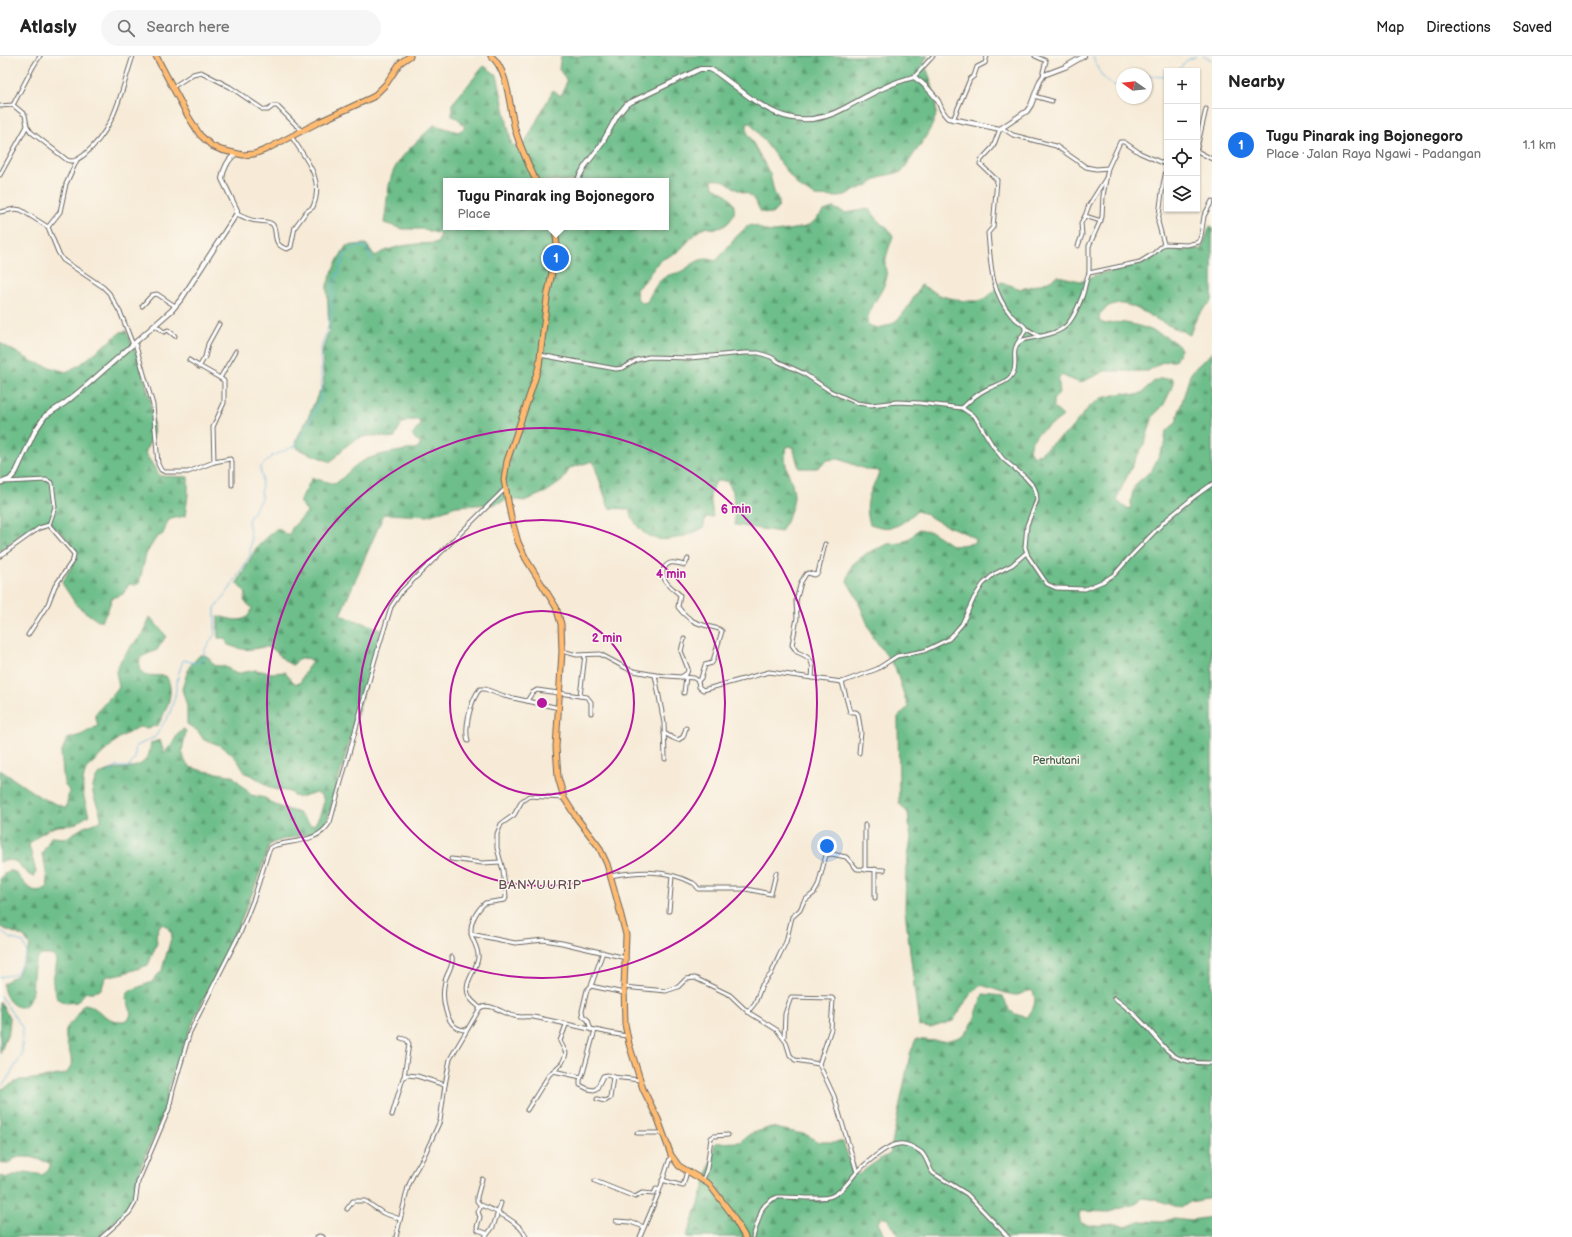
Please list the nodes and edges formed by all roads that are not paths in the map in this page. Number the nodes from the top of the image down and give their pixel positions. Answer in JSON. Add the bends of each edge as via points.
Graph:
{"nodes":[{"id":1,"x":40,"y":56,"type":"edge"},
{"id":2,"x":133,"y":56,"type":"edge"},
{"id":3,"x":156,"y":56,"type":"edge"},
{"id":4,"x":409,"y":56,"type":"edge"},
{"id":5,"x":491,"y":56,"type":"edge"},
{"id":6,"x":933,"y":56,"type":"edge"},
{"id":7,"x":987,"y":56,"type":"edge"},
{"id":8,"x":1035,"y":56,"type":"edge"},
{"id":9,"x":1084,"y":56,"type":"edge"},
{"id":10,"x":1044,"y":75,"type":"junction"},
{"id":11,"x":914,"y":78,"type":"junction"},
{"id":12,"x":173,"y":87,"type":"junction"},
{"id":13,"x":1034,"y":96,"type":"junction"},
{"id":14,"x":1052,"y":101,"type":"dead end"},
{"id":15,"x":13,"y":105,"type":"junction"},
{"id":16,"x":0,"y":106,"type":"edge"},
{"id":17,"x":1206,"y":109,"type":"dead end"},
{"id":18,"x":953,"y":120,"type":"junction"},
{"id":19,"x":27,"y":126,"type":"junction"},
{"id":20,"x":1001,"y":129,"type":"junction"},
{"id":21,"x":302,"y":131,"type":"junction"},
{"id":22,"x":291,"y":136,"type":"junction"},
{"id":23,"x":1199,"y":140,"type":"edge"},
{"id":24,"x":1200,"y":151,"type":"edge"},
{"id":25,"x":236,"y":154,"type":"junction"},
{"id":26,"x":1212,"y":159,"type":"edge"},
{"id":27,"x":77,"y":160,"type":"junction"},
{"id":28,"x":1164,"y":164,"type":"edge"},
{"id":29,"x":1108,"y":168,"type":"junction"},
{"id":30,"x":0,"y":175,"type":"edge"},
{"id":31,"x":1107,"y":176,"type":"junction"},
{"id":32,"x":1165,"y":176,"type":"edge"},
{"id":33,"x":535,"y":178,"type":"edge"},
{"id":34,"x":579,"y":178,"type":"edge"},
{"id":35,"x":1212,"y":201,"type":"edge"},
{"id":36,"x":0,"y":212,"type":"edge"},
{"id":37,"x":237,"y":214,"type":"junction"},
{"id":38,"x":1085,"y":216,"type":"junction"},
{"id":39,"x":1101,"y":221,"type":"junction"},
{"id":40,"x":48,"y":227,"type":"junction"},
{"id":41,"x":555,"y":230,"type":"edge"},
{"id":42,"x":1164,"y":244,"type":"junction"},
{"id":43,"x":1078,"y":246,"type":"dead end"},
{"id":44,"x":1089,"y":273,"type":"junction"},
{"id":45,"x":142,"y":306,"type":"dead end"},
{"id":46,"x":175,"y":306,"type":"junction"},
{"id":47,"x":219,"y":324,"type":"dead end"},
{"id":48,"x":155,"y":326,"type":"junction"},
{"id":49,"x":1025,"y":328,"type":"junction"},
{"id":50,"x":175,"y":336,"type":"dead end"},
{"id":51,"x":1038,"y":336,"type":"junction"},
{"id":52,"x":134,"y":344,"type":"junction"},
{"id":53,"x":1017,"y":344,"type":"junction"},
{"id":54,"x":236,"y":351,"type":"dead end"},
{"id":55,"x":540,"y":355,"type":"junction"},
{"id":56,"x":189,"y":360,"type":"dead end"},
{"id":57,"x":199,"y":367,"type":"junction"},
{"id":58,"x":220,"y":378,"type":"junction"},
{"id":59,"x":962,"y":408,"type":"junction"},
{"id":60,"x":214,"y":462,"type":"junction"},
{"id":61,"x":2,"y":483,"type":"edge"},
{"id":62,"x":1212,"y":484,"type":"edge"},
{"id":63,"x":232,"y":485,"type":"dead end"},
{"id":64,"x":505,"y":489,"type":"junction"},
{"id":65,"x":49,"y":525,"type":"junction"},
{"id":66,"x":825,"y":544,"type":"dead end"},
{"id":67,"x":1026,"y":553,"type":"junction"},
{"id":68,"x":0,"y":556,"type":"edge"},
{"id":69,"x":688,"y":559,"type":"dead end"},
{"id":70,"x":28,"y":635,"type":"dead end"},
{"id":71,"x":684,"y":639,"type":"dead end"},
{"id":72,"x":562,"y":651,"type":"junction"},
{"id":73,"x":585,"y":655,"type":"junction"},
{"id":74,"x":655,"y":675,"type":"junction"},
{"id":75,"x":681,"y":677,"type":"junction"},
{"id":76,"x":686,"y":677,"type":"junction"},
{"id":77,"x":812,"y":678,"type":"junction"},
{"id":78,"x":698,"y":680,"type":"junction"},
{"id":79,"x":842,"y":682,"type":"junction"},
{"id":80,"x":684,"y":693,"type":"dead end"},
{"id":81,"x":560,"y":694,"type":"junction"},
{"id":82,"x":580,"y":696,"type":"junction"},
{"id":83,"x":527,"y":701,"type":"junction"},
{"id":84,"x":558,"y":708,"type":"junction"},
{"id":85,"x":591,"y":713,"type":"dead end"},
{"id":86,"x":686,"y":728,"type":"dead end"},
{"id":87,"x":664,"y":732,"type":"junction"},
{"id":88,"x":468,"y":741,"type":"dead end"},
{"id":89,"x":859,"y":753,"type":"dead end"},
{"id":90,"x":665,"y":759,"type":"dead end"},
{"id":91,"x":564,"y":798,"type":"junction"},
{"id":92,"x":865,"y":825,"type":"dead end"},
{"id":93,"x":452,"y":859,"type":"dead end"},
{"id":94,"x":501,"y":862,"type":"junction"},
{"id":95,"x":864,"y":870,"type":"junction"},
{"id":96,"x":875,"y":870,"type":"junction"},
{"id":97,"x":884,"y":870,"type":"dead end"},
{"id":98,"x":776,"y":873,"type":"dead end"},
{"id":99,"x":610,"y":876,"type":"junction"},
{"id":100,"x":672,"y":876,"type":"junction"},
{"id":101,"x":875,"y":898,"type":"dead end"},
{"id":102,"x":669,"y":911,"type":"dead end"},
{"id":103,"x":471,"y":934,"type":"junction"},
{"id":104,"x":603,"y":952,"type":"junction"},
{"id":105,"x":452,"y":957,"type":"dead end"},
{"id":106,"x":626,"y":958,"type":"junction"},
{"id":107,"x":440,"y":979,"type":"dead end"},
{"id":108,"x":446,"y":981,"type":"junction"},
{"id":109,"x":591,"y":986,"type":"junction"},
{"id":110,"x":624,"y":986,"type":"junction"},
{"id":111,"x":624,"y":993,"type":"junction"},
{"id":112,"x":1114,"y":998,"type":"dead end"},
{"id":113,"x":480,"y":1008,"type":"junction"},
{"id":114,"x":748,"y":1012,"type":"junction"},
{"id":115,"x":566,"y":1025,"type":"junction"},
{"id":116,"x":467,"y":1030,"type":"junction"},
{"id":117,"x":593,"y":1030,"type":"junction"},
{"id":118,"x":627,"y":1036,"type":"junction"},
{"id":119,"x":401,"y":1038,"type":"dead end"},
{"id":120,"x":784,"y":1038,"type":"junction"},
{"id":121,"x":1212,"y":1063,"type":"edge"},
{"id":122,"x":819,"y":1064,"type":"junction"},
{"id":123,"x":553,"y":1071,"type":"junction"},
{"id":124,"x":581,"y":1077,"type":"junction"},
{"id":125,"x":613,"y":1077,"type":"junction"},
{"id":126,"x":403,"y":1078,"type":"junction"},
{"id":127,"x":640,"y":1080,"type":"junction"},
{"id":128,"x":445,"y":1085,"type":"junction"},
{"id":129,"x":596,"y":1099,"type":"dead end"},
{"id":130,"x":527,"y":1110,"type":"dead end"},
{"id":131,"x":392,"y":1115,"type":"dead end"},
{"id":132,"x":637,"y":1133,"type":"dead end"},
{"id":133,"x":664,"y":1133,"type":"junction"},
{"id":134,"x":728,"y":1135,"type":"dead end"},
{"id":135,"x":671,"y":1155,"type":"junction"},
{"id":136,"x":687,"y":1171,"type":"junction"},
{"id":137,"x":857,"y":1172,"type":"junction"},
{"id":138,"x":482,"y":1179,"type":"dead end"},
{"id":139,"x":662,"y":1180,"type":"junction"},
{"id":140,"x":703,"y":1180,"type":"junction"},
{"id":141,"x":595,"y":1181,"type":"dead end"},
{"id":142,"x":659,"y":1190,"type":"junction"},
{"id":143,"x":501,"y":1203,"type":"dead end"},
{"id":144,"x":481,"y":1205,"type":"junction"},
{"id":145,"x":347,"y":1209,"type":"dead end"},
{"id":146,"x":498,"y":1213,"type":"junction"},
{"id":147,"x":400,"y":1219,"type":"junction"},
{"id":148,"x":616,"y":1221,"type":"dead end"},
{"id":149,"x":644,"y":1227,"type":"junction"},
{"id":150,"x":486,"y":1236,"type":"edge"},
{"id":151,"x":102,"y":1237,"type":"edge"},
{"id":152,"x":317,"y":1237,"type":"edge"},
{"id":153,"x":323,"y":1237,"type":"edge"},
{"id":154,"x":396,"y":1237,"type":"edge"},
{"id":155,"x":526,"y":1237,"type":"edge"},
{"id":156,"x":640,"y":1237,"type":"edge"},
{"id":157,"x":746,"y":1237,"type":"edge"},
{"id":158,"x":754,"y":1237,"type":"edge"},
{"id":159,"x":1008,"y":1237,"type":"edge"}],
"edges":[{"from":1,"to":15,"type":"street"},
{"from":2,"to":27,"type":"street","via":[[118,106],[107,127],[98,142]]},
{"from":3,"to":12,"type":"highway"},
{"from":4,"to":21,"type":"highway","via":[[400,63],[377,94]]},
{"from":5,"to":33,"type":"highway","via":[[503,74],[517,135]]},
{"from":6,"to":11,"type":"street"},
{"from":7,"to":18,"type":"street","via":[[985,63],[977,67],[970,79]]},
{"from":8,"to":10,"type":"street","via":[[1046,61]]},
{"from":9,"to":10,"type":"street"},
{"from":10,"to":13,"type":"street"},
{"from":11,"to":18,"type":"street","via":[[936,99],[944,115]]},
{"from":11,"to":34,"type":"street","via":[[882,88],[825,117],[803,121],[786,117],[765,107],[710,69],[695,70],[632,101],[622,109]]},
{"from":12,"to":21,"type":"street","via":[[193,74],[201,72],[264,110],[277,106]]},
{"from":12,"to":25,"type":"highway","via":[[200,135],[212,146]]},
{"from":13,"to":14,"type":"street"},
{"from":13,"to":20,"type":"street","via":[[1027,111]]},
{"from":15,"to":16,"type":"street"},
{"from":15,"to":19,"type":"street","via":[[25,115]]},
{"from":17,"to":23,"type":"street"},
{"from":18,"to":20,"type":"street"},
{"from":19,"to":27,"type":"street","via":[[33,134],[67,160]]},
{"from":19,"to":30,"type":"street"},
{"from":20,"to":29,"type":"street","via":[[1013,136],[1056,146],[1086,167]]},
{"from":20,"to":49,"type":"street","via":[[993,147],[980,162],[997,180],[993,227],[988,233],[992,275],[999,298]]},
{"from":21,"to":22,"type":"highway"},
{"from":22,"to":25,"type":"highway","via":[[260,153]]},
{"from":22,"to":37,"type":"street","via":[[314,171],[316,189],[313,207],[295,227],[291,247],[287,249],[280,245],[276,240],[274,226],[270,223],[250,220]]},
{"from":24,"to":26,"type":"street"},
{"from":25,"to":37,"type":"street","via":[[227,162],[222,179]]},
{"from":27,"to":40,"type":"street","via":[[66,184],[60,212]]},
{"from":28,"to":29,"type":"street","via":[[1121,141]]},
{"from":29,"to":31,"type":"street"},
{"from":31,"to":38,"type":"street"},
{"from":31,"to":39,"type":"street"},
{"from":32,"to":42,"type":"street","via":[[1158,222]]},
{"from":35,"to":42,"type":"street","via":[[1204,216],[1199,242],[1187,245]]},
{"from":36,"to":40,"type":"street","via":[[22,210]]},
{"from":37,"to":46,"type":"street"},
{"from":38,"to":39,"type":"street"},
{"from":38,"to":43,"type":"street","via":[[1081,223],[1082,235]]},
{"from":39,"to":44,"type":"street","via":[[1089,246]]},
{"from":40,"to":52,"type":"street","via":[[63,260],[107,290]]},
{"from":41,"to":55,"type":"highway","via":[[557,246]]},
{"from":42,"to":44,"type":"street","via":[[1140,262]]},
{"from":44,"to":51,"type":"street","via":[[1076,312],[1069,324],[1060,330]]},
{"from":45,"to":46,"type":"street","via":[[152,295],[158,294]]},
{"from":46,"to":48,"type":"street"},
{"from":47,"to":57,"type":"street"},
{"from":48,"to":50,"type":"street","via":[[164,332],[168,330]]},
{"from":48,"to":52,"type":"street"},
{"from":49,"to":51,"type":"street"},
{"from":49,"to":53,"type":"street"},
{"from":51,"to":53,"type":"street"},
{"from":52,"to":60,"type":"street","via":[[152,396],[158,464],[161,470],[188,472]]},
{"from":52,"to":61,"type":"street","via":[[46,416],[35,431],[16,472]]},
{"from":53,"to":59,"type":"street","via":[[1014,351],[1014,368],[1010,377],[982,392]]},
{"from":54,"to":58,"type":"street"},
{"from":55,"to":59,"type":"street","via":[[620,369],[649,357],[690,358],[759,354],[771,357],[803,373],[830,391],[857,403],[918,403]]},
{"from":55,"to":64,"type":"highway","via":[[535,380],[507,461]]},
{"from":56,"to":57,"type":"street"},
{"from":57,"to":58,"type":"street"},
{"from":58,"to":60,"type":"street","via":[[224,381],[224,398],[213,427]]},
{"from":59,"to":67,"type":"street","via":[[975,417],[1003,459],[1034,487],[1037,500],[1025,532]]},
{"from":60,"to":63,"type":"street","via":[[231,460]]},
{"from":61,"to":65,"type":"street","via":[[46,480],[52,483],[55,507]]},
{"from":62,"to":67,"type":"street","via":[[1166,520],[1115,574],[1085,589],[1051,587]]},
{"from":64,"to":72,"type":"highway","via":[[520,549],[556,607],[561,624]]},
{"from":64,"to":151,"type":"street","via":[[394,601],[387,617],[330,822],[324,831],[316,836],[271,847],[242,930],[190,1032],[169,1110],[138,1182],[135,1203],[129,1213]]},
{"from":65,"to":68,"type":"street","via":[[39,528]]},
{"from":65,"to":70,"type":"street","via":[[73,551],[74,557]]},
{"from":66,"to":77,"type":"street","via":[[818,572],[815,575],[806,574],[796,601],[798,615],[792,645],[797,652],[810,659],[813,666]]},
{"from":67,"to":79,"type":"street","via":[[1012,565],[994,574],[984,584],[974,598],[962,624],[946,641],[921,652],[897,656],[877,669]]},
{"from":69,"to":78,"type":"street","via":[[685,565],[673,561],[668,563],[663,570],[664,578],[680,595],[678,607],[686,617],[693,622],[722,631],[714,660],[705,665]]},
{"from":71,"to":75,"type":"street","via":[[681,651],[688,669]]},
{"from":72,"to":73,"type":"street"},
{"from":72,"to":81,"type":"highway"},
{"from":73,"to":74,"type":"street","via":[[600,654],[626,668]]},
{"from":73,"to":82,"type":"street"},
{"from":74,"to":75,"type":"street"},
{"from":74,"to":87,"type":"street"},
{"from":75,"to":76,"type":"street"},
{"from":76,"to":78,"type":"street"},
{"from":76,"to":80,"type":"street"},
{"from":77,"to":78,"type":"street","via":[[769,672],[705,690],[699,687]]},
{"from":77,"to":79,"type":"street"},
{"from":79,"to":89,"type":"street","via":[[850,712],[859,716]]},
{"from":81,"to":82,"type":"street"},
{"from":81,"to":83,"type":"street","via":[[537,690]]},
{"from":81,"to":84,"type":"highway"},
{"from":82,"to":85,"type":"street","via":[[591,702]]},
{"from":83,"to":84,"type":"street"},
{"from":83,"to":88,"type":"street","via":[[485,689],[480,690],[470,710]]},
{"from":84,"to":91,"type":"highway","via":[[556,755],[558,777]]},
{"from":86,"to":87,"type":"street","via":[[683,737],[678,740]]},
{"from":87,"to":90,"type":"street"},
{"from":91,"to":94,"type":"street","via":[[525,798],[514,816],[503,822],[499,828],[497,842]]},
{"from":91,"to":99,"type":"highway","via":[[599,847]]},
{"from":92,"to":95,"type":"street"},
{"from":93,"to":94,"type":"street","via":[[482,863]]},
{"from":94,"to":103,"type":"street","via":[[505,900],[489,902],[482,906],[473,921]]},
{"from":95,"to":96,"type":"street"},
{"from":95,"to":114,"type":"street","via":[[857,869],[846,857],[826,855],[818,886],[814,894],[804,901],[800,910],[792,917],[786,942],[771,974],[762,985],[755,1003]]},
{"from":96,"to":97,"type":"street"},
{"from":96,"to":101,"type":"street"},
{"from":98,"to":100,"type":"street","via":[[772,894],[746,889],[699,889],[694,883]]},
{"from":99,"to":100,"type":"street","via":[[644,872]]},
{"from":99,"to":106,"type":"highway","via":[[624,926]]},
{"from":100,"to":102,"type":"street"},
{"from":103,"to":104,"type":"street","via":[[515,943],[544,940]]},
{"from":103,"to":113,"type":"street","via":[[478,956],[467,991]]},
{"from":104,"to":106,"type":"street"},
{"from":104,"to":109,"type":"street"},
{"from":105,"to":108,"type":"street","via":[[453,962]]},
{"from":106,"to":110,"type":"highway"},
{"from":107,"to":108,"type":"street"},
{"from":108,"to":116,"type":"street","via":[[444,997],[449,1020],[455,1027]]},
{"from":109,"to":111,"type":"street"},
{"from":109,"to":117,"type":"street","via":[[587,990],[582,1010],[583,1016]]},
{"from":110,"to":111,"type":"highway"},
{"from":110,"to":114,"type":"street","via":[[666,991],[678,987],[686,979],[695,978],[730,995]]},
{"from":111,"to":118,"type":"highway"},
{"from":112,"to":121,"type":"street","via":[[1128,1008],[1169,1053],[1184,1061]]},
{"from":113,"to":115,"type":"street","via":[[490,1007],[514,1016]]},
{"from":113,"to":116,"type":"street"},
{"from":114,"to":120,"type":"street","via":[[772,1026]]},
{"from":115,"to":117,"type":"street"},
{"from":115,"to":123,"type":"street","via":[[560,1041],[566,1053],[562,1063]]},
{"from":116,"to":128,"type":"street","via":[[450,1059]]},
{"from":117,"to":118,"type":"street"},
{"from":117,"to":124,"type":"street"},
{"from":118,"to":127,"type":"highway"},
{"from":119,"to":126,"type":"street","via":[[409,1044]]},
{"from":120,"to":122,"type":"street","via":[[790,1055],[795,1060]]},
{"from":120,"to":122,"type":"street","via":[[785,1014],[791,997],[832,998],[832,1024]]},
{"from":122,"to":137,"type":"street","via":[[834,1096]]},
{"from":123,"to":124,"type":"street"},
{"from":123,"to":130,"type":"street"},
{"from":124,"to":125,"type":"street","via":[[580,1085],[592,1090],[597,1088],[603,1076]]},
{"from":125,"to":127,"type":"street"},
{"from":125,"to":129,"type":"street","via":[[610,1098],[605,1101]]},
{"from":126,"to":128,"type":"street","via":[[412,1075]]},
{"from":126,"to":131,"type":"street"},
{"from":127,"to":133,"type":"highway"},
{"from":128,"to":147,"type":"street","via":[[440,1121],[408,1187]]},
{"from":132,"to":133,"type":"street"},
{"from":133,"to":135,"type":"highway"},
{"from":134,"to":140,"type":"street","via":[[711,1138]]},
{"from":135,"to":136,"type":"highway"},
{"from":135,"to":139,"type":"street"},
{"from":136,"to":139,"type":"street","via":[[683,1186]]},
{"from":136,"to":140,"type":"highway"},
{"from":137,"to":158,"type":"street","via":[[839,1192],[828,1198],[782,1197],[771,1200],[762,1209]]},
{"from":137,"to":159,"type":"street","via":[[892,1146],[908,1145],[922,1153],[930,1169],[937,1176],[973,1199]]},
{"from":138,"to":144,"type":"street","via":[[477,1197]]},
{"from":139,"to":142,"type":"street"},
{"from":140,"to":157,"type":"highway","via":[[713,1188]]},
{"from":141,"to":142,"type":"street","via":[[635,1197],[642,1193],[654,1194],[656,1189]]},
{"from":142,"to":149,"type":"street"},
{"from":143,"to":146,"type":"street"},
{"from":144,"to":146,"type":"street"},
{"from":144,"to":150,"type":"street","via":[[477,1227],[478,1230],[485,1232]]},
{"from":145,"to":147,"type":"street","via":[[353,1201],[364,1201],[383,1213]]},
{"from":146,"to":150,"type":"street","via":[[492,1230]]},
{"from":146,"to":155,"type":"street","via":[[521,1228]]},
{"from":147,"to":154,"type":"street"},
{"from":148,"to":149,"type":"street"},
{"from":149,"to":156,"type":"street"},
{"from":152,"to":153,"type":"street"}]}
